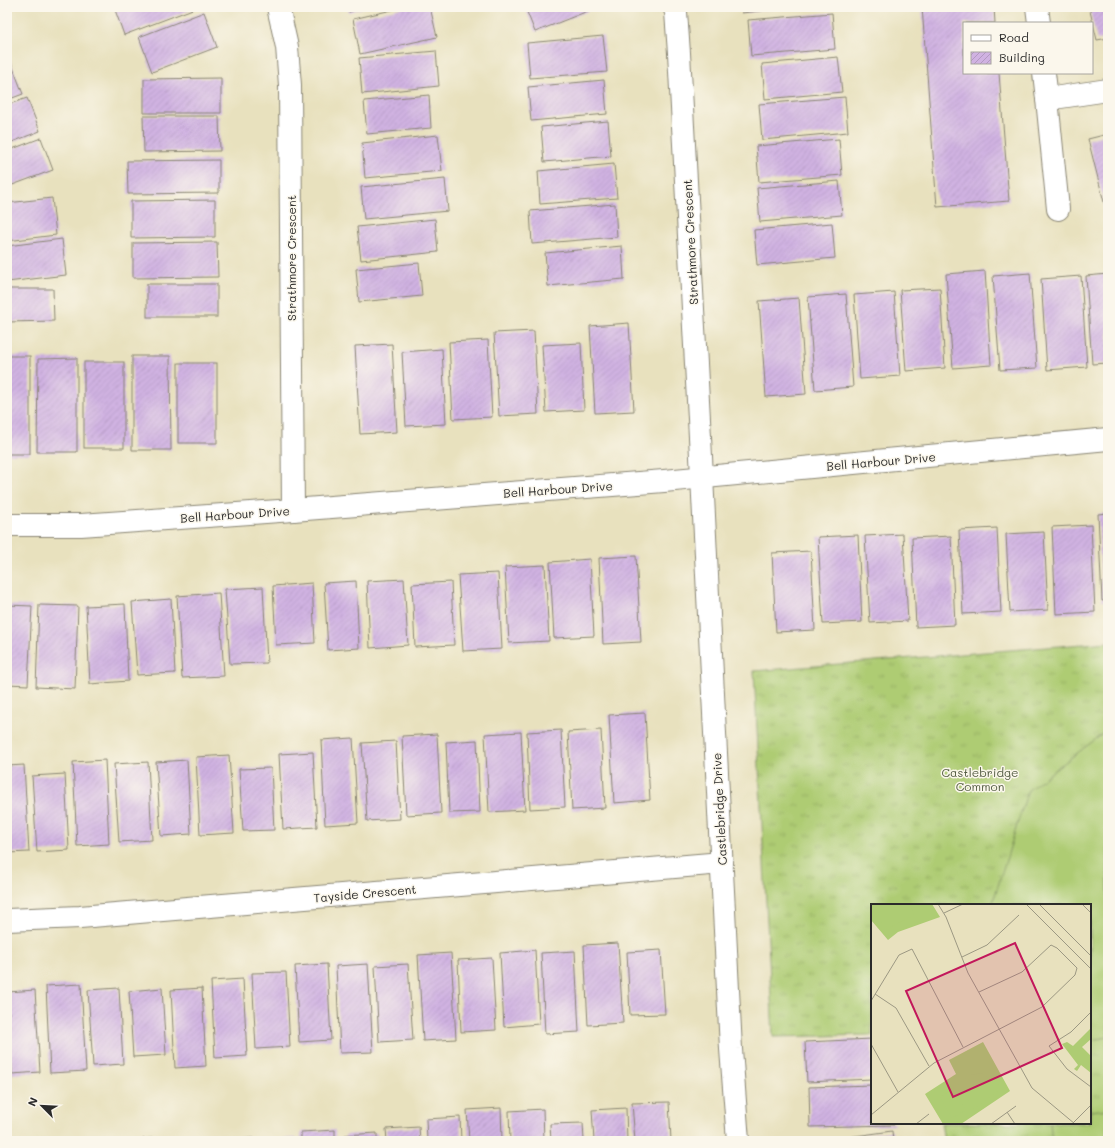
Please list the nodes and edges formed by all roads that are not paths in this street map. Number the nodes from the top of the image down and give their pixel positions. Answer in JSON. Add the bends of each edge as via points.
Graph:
{"nodes":[{"id":1,"x":278,"y":7,"type":"edge"},
{"id":2,"x":674,"y":7,"type":"edge"},
{"id":3,"x":1037,"y":7,"type":"edge"},
{"id":4,"x":1039,"y":22,"type":"edge"},
{"id":5,"x":1044,"y":74,"type":"edge"},
{"id":6,"x":1108,"y":90,"type":"edge"},
{"id":7,"x":1047,"y":99,"type":"junction"},
{"id":8,"x":1058,"y":209,"type":"dead end"},
{"id":9,"x":1108,"y":439,"type":"edge"},
{"id":10,"x":702,"y":477,"type":"junction"},
{"id":11,"x":293,"y":510,"type":"junction"},
{"id":12,"x":7,"y":525,"type":"edge"},
{"id":13,"x":722,"y":863,"type":"junction"},
{"id":14,"x":7,"y":920,"type":"edge"},
{"id":15,"x":738,"y":1141,"type":"edge"}],
"edges":[{"from":1,"to":11,"type":"street","name":"Strathmore Crescent","via":[[287,47],[290,85]]},
{"from":2,"to":10,"type":"street","name":"Strathmore Crescent","via":[[679,53]]},
{"from":3,"to":4,"type":"street"},
{"from":5,"to":7,"type":"street"},
{"from":6,"to":7,"type":"street"},
{"from":7,"to":8,"type":"street"},
{"from":9,"to":10,"type":"street","name":"Bell Harbour Drive"},
{"from":10,"to":11,"type":"street","name":"Bell Harbour Drive"},
{"from":10,"to":13,"type":"street","name":"Castlebridge Drive"},
{"from":11,"to":12,"type":"street","name":"Bell Harbour Drive","via":[[81,525]]},
{"from":13,"to":14,"type":"street","name":"Tayside Crescent","via":[[88,916]]},
{"from":13,"to":15,"type":"street","name":"Castlebridge Drive"}]}
